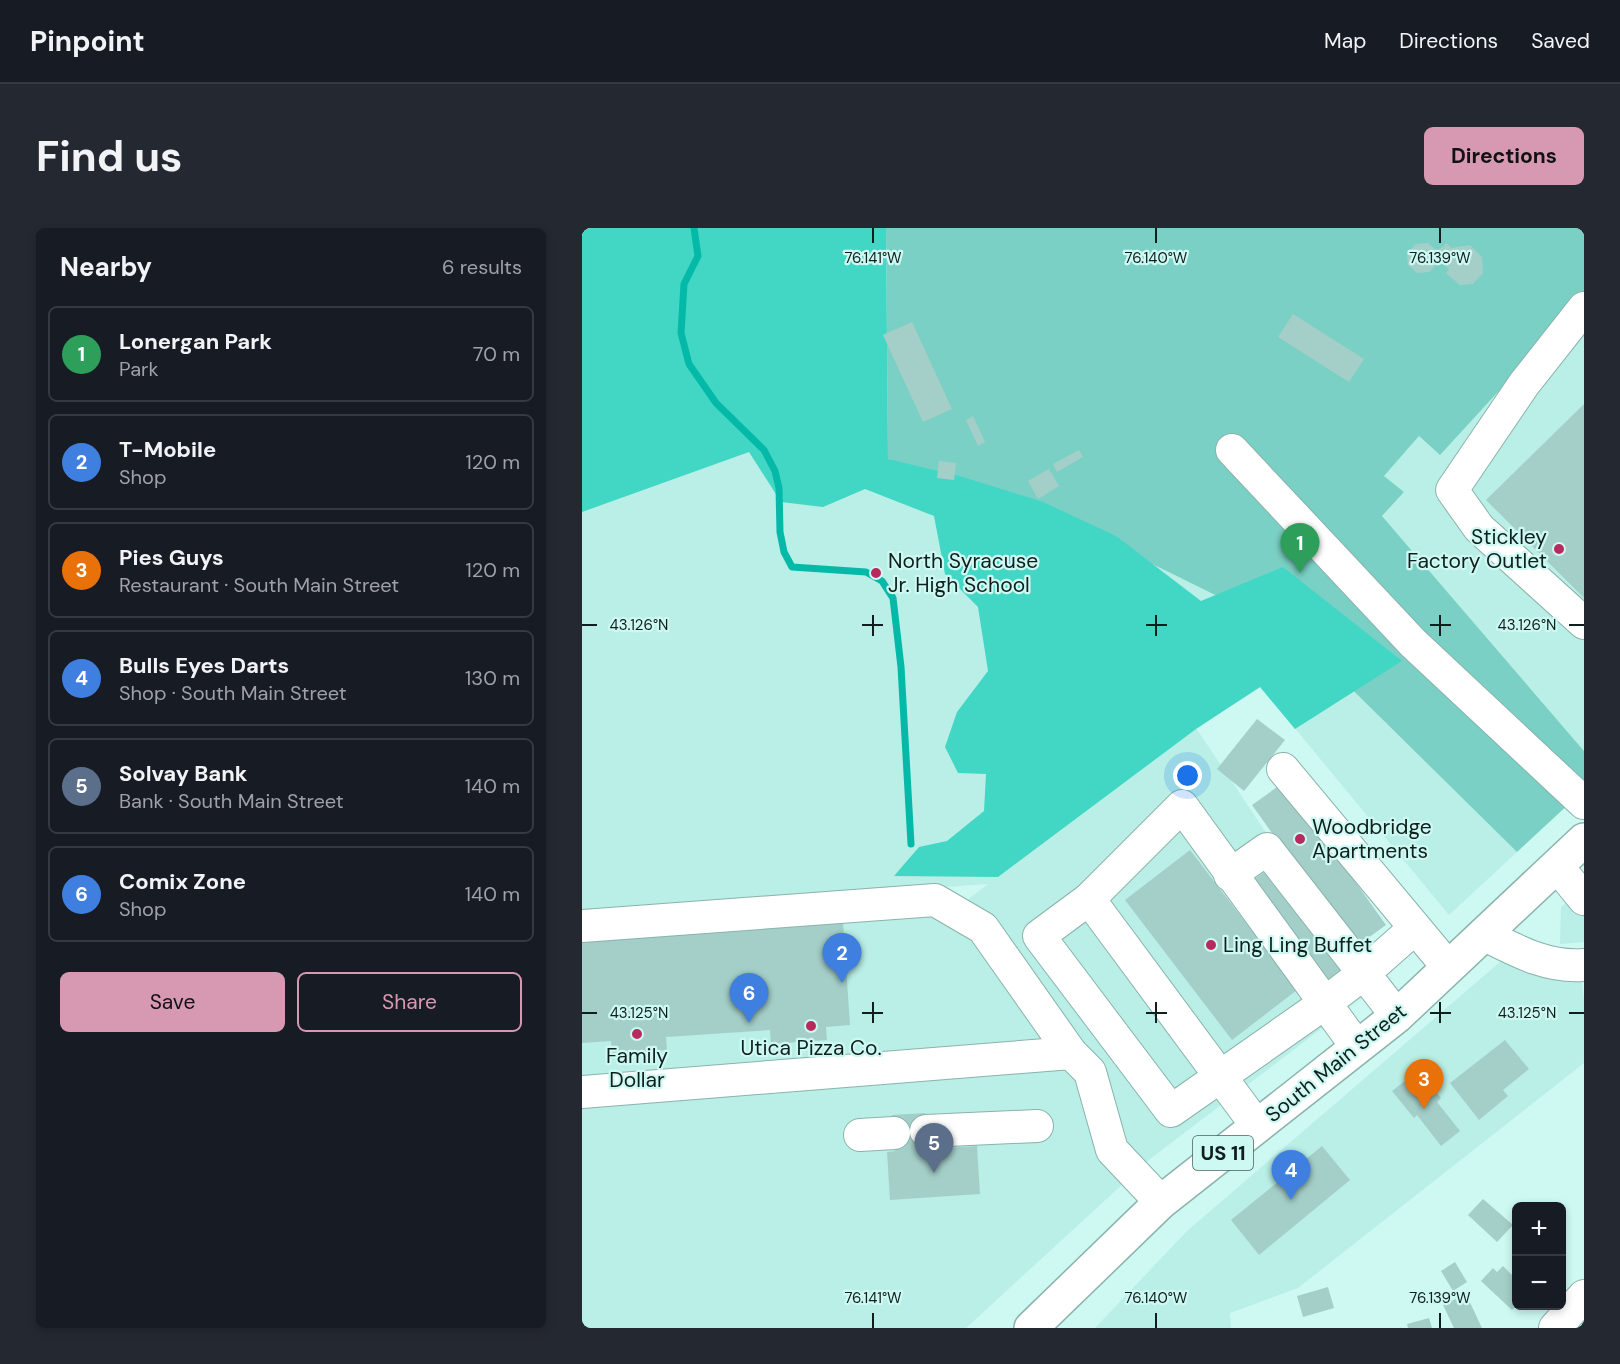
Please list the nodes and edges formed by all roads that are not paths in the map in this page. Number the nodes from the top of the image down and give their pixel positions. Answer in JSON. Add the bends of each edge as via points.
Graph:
{"nodes":[{"id":1,"x":1584,"y":308,"type":"edge"},
{"id":2,"x":1232,"y":450,"type":"dead end"},
{"id":3,"x":1584,"y":623,"type":"edge"},
{"id":4,"x":1283,"y":769,"type":"dead end"},
{"id":5,"x":1584,"y":803,"type":"edge"},
{"id":6,"x":1584,"y":840,"type":"edge"},
{"id":7,"x":1557,"y":866,"type":"junction"},
{"id":8,"x":1230,"y":875,"type":"junction"},
{"id":9,"x":1582,"y":893,"type":"edge"},
{"id":10,"x":1089,"y":899,"type":"junction"},
{"id":11,"x":582,"y":926,"type":"edge"},
{"id":12,"x":1415,"y":927,"type":"junction"},
{"id":13,"x":1485,"y":935,"type":"junction"},
{"id":14,"x":1584,"y":965,"type":"edge"},
{"id":15,"x":1448,"y":968,"type":"junction"},
{"id":16,"x":1363,"y":974,"type":"junction"},
{"id":17,"x":1325,"y":1003,"type":"junction"},
{"id":18,"x":1397,"y":1016,"type":"junction"},
{"id":19,"x":1122,"y":1046,"type":"junction"},
{"id":20,"x":1357,"y":1047,"type":"junction"},
{"id":21,"x":1081,"y":1063,"type":"junction"},
{"id":22,"x":1220,"y":1076,"type":"junction"},
{"id":23,"x":582,"y":1092,"type":"edge"},
{"id":24,"x":1037,"y":1126,"type":"dead end"},
{"id":25,"x":1257,"y":1126,"type":"junction"},
{"id":26,"x":926,"y":1131,"type":"dead end"},
{"id":27,"x":894,"y":1133,"type":"dead end"},
{"id":28,"x":860,"y":1135,"type":"dead end"},
{"id":29,"x":1161,"y":1202,"type":"junction"},
{"id":30,"x":1584,"y":1296,"type":"edge"},
{"id":31,"x":1031,"y":1328,"type":"edge"},
{"id":32,"x":1555,"y":1328,"type":"edge"}],
"edges":[{"from":1,"to":3,"type":"street","via":[[1524,384],[1452,490],[1479,528]]},
{"from":2,"to":5,"type":"street","via":[[1413,643]]},
{"from":4,"to":12,"type":"street"},
{"from":6,"to":7,"type":"main road","name":"South Main Street","number":"US 11"},
{"from":7,"to":9,"type":"street"},
{"from":7,"to":13,"type":"main road","name":"South Main Street","number":"US 11"},
{"from":8,"to":10,"type":"street","via":[[1182,806]]},
{"from":8,"to":16,"type":"street","via":[[1267,849]]},
{"from":8,"to":17,"type":"street"},
{"from":10,"to":19,"type":"street","via":[[1039,936]]},
{"from":10,"to":22,"type":"street"},
{"from":11,"to":21,"type":"street","via":[[935,900],[983,928]]},
{"from":12,"to":15,"type":"street"},
{"from":12,"to":16,"type":"street"},
{"from":13,"to":14,"type":"street","via":[[1535,960]]},
{"from":13,"to":15,"type":"main road","name":"South Main Street","number":"US 11"},
{"from":15,"to":18,"type":"main road","name":"South Main Street","number":"US 11"},
{"from":16,"to":17,"type":"street"},
{"from":16,"to":18,"type":"street"},
{"from":17,"to":20,"type":"street"},
{"from":17,"to":22,"type":"street"},
{"from":18,"to":20,"type":"main road","name":"South Main Street","number":"US 11"},
{"from":19,"to":21,"type":"street"},
{"from":19,"to":22,"type":"street","via":[[1171,1111]]},
{"from":20,"to":25,"type":"main road","name":"South Main Street","number":"US 11"},
{"from":21,"to":23,"type":"street"},
{"from":21,"to":29,"type":"street","via":[[1112,1150]]},
{"from":22,"to":25,"type":"street"},
{"from":24,"to":26,"type":"street"},
{"from":25,"to":29,"type":"main road","name":"South Main Street","number":"US 11"},
{"from":27,"to":28,"type":"street"},
{"from":29,"to":31,"type":"main road","name":"South Main Street","number":"US 11"},
{"from":30,"to":32,"type":"street"}]}
